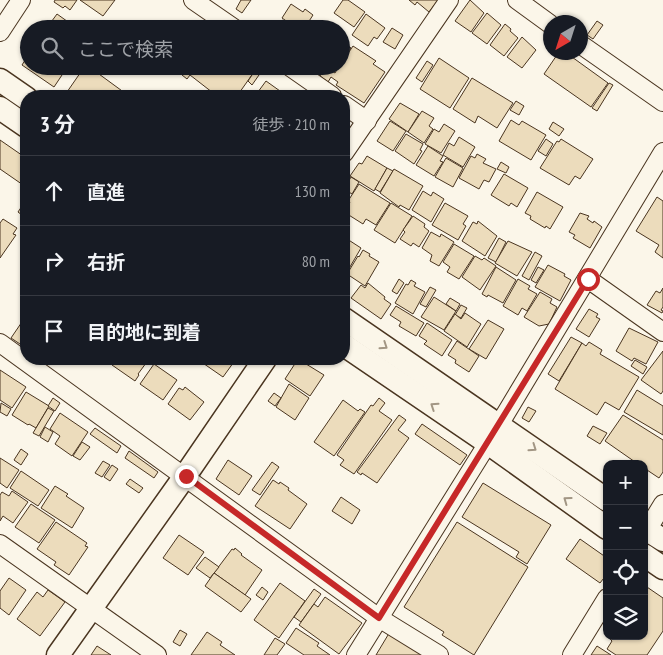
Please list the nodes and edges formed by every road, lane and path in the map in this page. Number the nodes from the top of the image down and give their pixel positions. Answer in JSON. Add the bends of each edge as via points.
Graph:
{"nodes":[{"id":1,"x":21,"y":0,"type":"edge"},
{"id":2,"x":194,"y":0,"type":"edge"},
{"id":3,"x":449,"y":0,"type":"edge"},
{"id":4,"x":516,"y":0,"type":"edge"},
{"id":5,"x":543,"y":19,"type":"edge"},
{"id":6,"x":222,"y":20,"type":"edge"},
{"id":7,"x":0,"y":32,"type":"edge"},
{"id":8,"x":588,"y":50,"type":"edge"},
{"id":9,"x":302,"y":75,"type":"edge"},
{"id":10,"x":0,"y":80,"type":"edge"},
{"id":11,"x":323,"y":90,"type":"edge"},
{"id":12,"x":20,"y":94,"type":"edge"},
{"id":13,"x":663,"y":102,"type":"edge"},
{"id":14,"x":0,"y":108,"type":"edge"},
{"id":15,"x":350,"y":108,"type":"edge"},
{"id":16,"x":367,"y":121,"type":"junction"},
{"id":17,"x":20,"y":122,"type":"edge"},
{"id":18,"x":350,"y":145,"type":"edge"},
{"id":19,"x":663,"y":152,"type":"edge"},
{"id":20,"x":588,"y":279,"type":"junction"},
{"id":21,"x":350,"y":323,"type":"edge"},
{"id":22,"x":663,"y":332,"type":"edge"},
{"id":23,"x":0,"y":343,"type":"edge"},
{"id":24,"x":350,"y":349,"type":"edge"},
{"id":25,"x":20,"y":357,"type":"edge"},
{"id":26,"x":31,"y":365,"type":"edge"},
{"id":27,"x":261,"y":365,"type":"edge"},
{"id":28,"x":493,"y":434,"type":"junction"},
{"id":29,"x":186,"y":476,"type":"junction"},
{"id":30,"x":603,"y":498,"type":"edge"},
{"id":31,"x":663,"y":504,"type":"edge"},
{"id":32,"x":603,"y":525,"type":"edge"},
{"id":33,"x":650,"y":533,"type":"edge"},
{"id":34,"x":0,"y":544,"type":"edge"},
{"id":35,"x":648,"y":558,"type":"edge"},
{"id":36,"x":663,"y":568,"type":"edge"},
{"id":37,"x":603,"y":605,"type":"edge"},
{"id":38,"x":91,"y":608,"type":"junction"},
{"id":39,"x":379,"y":618,"type":"junction"},
{"id":40,"x":58,"y":655,"type":"edge"},
{"id":41,"x":157,"y":655,"type":"edge"},
{"id":42,"x":356,"y":655,"type":"edge"},
{"id":43,"x":439,"y":655,"type":"edge"},
{"id":44,"x":572,"y":655,"type":"edge"}],
"edges":[{"from":1,"to":7,"type":"street"},
{"from":2,"to":6,"type":"street"},
{"from":3,"to":16,"type":"street"},
{"from":4,"to":5,"type":"street"},
{"from":8,"to":13,"type":"street"},
{"from":9,"to":11,"type":"street"},
{"from":10,"to":12,"type":"street"},
{"from":14,"to":17,"type":"street"},
{"from":15,"to":16,"type":"street"},
{"from":16,"to":18,"type":"street"},
{"from":19,"to":20,"type":"street"},
{"from":20,"to":22,"type":"street"},
{"from":20,"to":28,"type":"street"},
{"from":21,"to":28,"type":"street","one_way":true},
{"from":23,"to":25,"type":"street"},
{"from":28,"to":24,"type":"street","one_way":true},
{"from":26,"to":29,"type":"street"},
{"from":27,"to":29,"type":"street"},
{"from":28,"to":30,"type":"street","one_way":true},
{"from":32,"to":28,"type":"street","one_way":true},
{"from":28,"to":39,"type":"street"},
{"from":29,"to":38,"type":"street"},
{"from":29,"to":39,"type":"street"},
{"from":31,"to":33,"type":"street"},
{"from":34,"to":38,"type":"street"},
{"from":35,"to":36,"type":"street"},
{"from":37,"to":44,"type":"street"},
{"from":38,"to":40,"type":"street"},
{"from":38,"to":41,"type":"street"},
{"from":39,"to":42,"type":"street"},
{"from":39,"to":43,"type":"street"}]}
